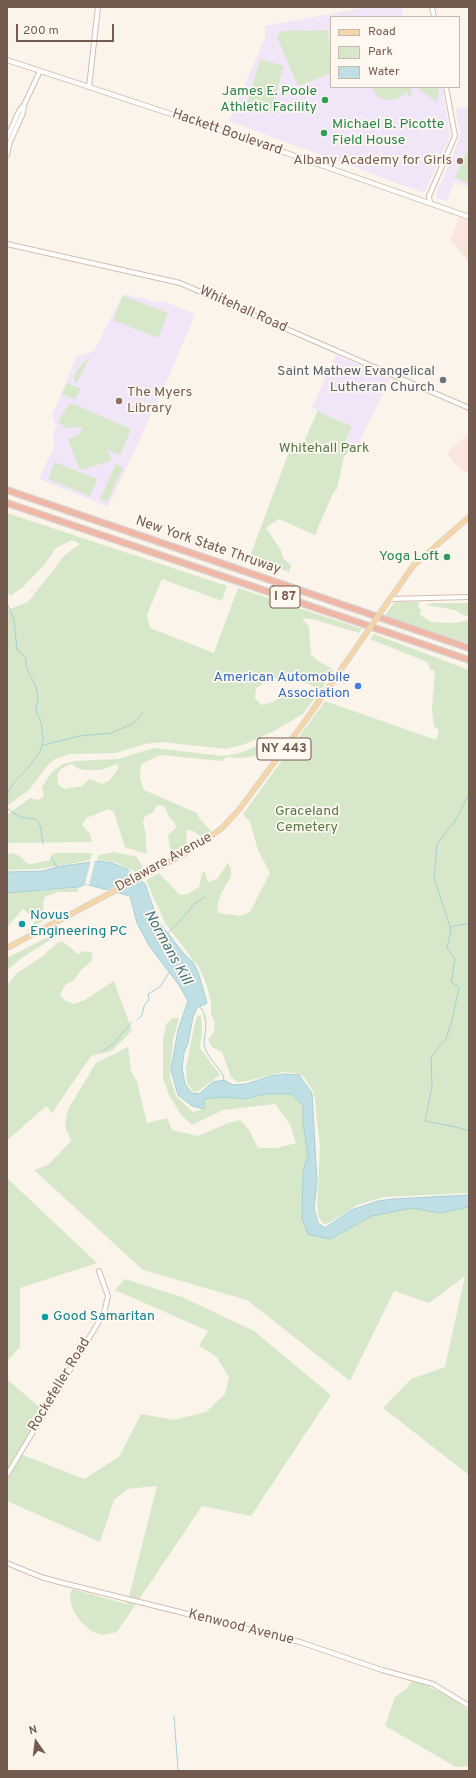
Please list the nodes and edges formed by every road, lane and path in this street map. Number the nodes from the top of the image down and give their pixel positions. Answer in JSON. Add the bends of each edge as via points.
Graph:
{"nodes":[{"id":1,"x":98,"y":7,"type":"edge"},
{"id":2,"x":7,"y":60,"type":"edge"},
{"id":3,"x":40,"y":70,"type":"junction"},
{"id":4,"x":89,"y":87,"type":"junction"},
{"id":5,"x":446,"y":88,"type":"edge"},
{"id":6,"x":24,"y":105,"type":"junction"},
{"id":7,"x":7,"y":138,"type":"edge"},
{"id":8,"x":7,"y":155,"type":"edge"},
{"id":9,"x":430,"y":203,"type":"junction"},
{"id":10,"x":469,"y":217,"type":"edge"},
{"id":11,"x":7,"y":244,"type":"edge"},
{"id":12,"x":469,"y":408,"type":"edge"},
{"id":13,"x":7,"y":490,"type":"edge"},
{"id":14,"x":7,"y":503,"type":"edge"},
{"id":15,"x":469,"y":518,"type":"edge"},
{"id":16,"x":469,"y":597,"type":"edge"},
{"id":17,"x":390,"y":599,"type":"junction"},
{"id":18,"x":469,"y":648,"type":"edge"},
{"id":19,"x":469,"y":660,"type":"edge"},
{"id":20,"x":7,"y":948,"type":"edge"},
{"id":21,"x":99,"y":1271,"type":"dead end"},
{"id":22,"x":7,"y":1475,"type":"edge"},
{"id":23,"x":7,"y":1563,"type":"edge"},
{"id":24,"x":469,"y":1706,"type":"edge"}],
"edges":[{"from":1,"to":4,"type":"street"},
{"from":2,"to":3,"type":"street","name":"Hackett Boulevard"},
{"from":3,"to":4,"type":"street","name":"Hackett Boulevard"},
{"from":3,"to":6,"type":"street"},
{"from":4,"to":9,"type":"street","name":"Hackett Boulevard"},
{"from":5,"to":9,"type":"street","via":[[455,136],[429,196]]},
{"from":6,"to":7,"type":"street"},
{"from":6,"to":8,"type":"street"},
{"from":9,"to":10,"type":"street","name":"Hackett Boulevard"},
{"from":11,"to":12,"type":"street","name":"Whitehall Road","via":[[180,283]]},
{"from":13,"to":18,"type":"highway","name":"New York State Thruway","number":"I 87"},
{"from":14,"to":19,"type":"highway","name":"New York State Thruway","number":"I 87"},
{"from":15,"to":17,"type":"main road","name":"Delaware Avenue","number":"NY 443","via":[[417,562]]},
{"from":16,"to":17,"type":"street"},
{"from":17,"to":20,"type":"main road","name":"Delaware Avenue","number":"NY 443","bridge":true,"via":[[323,696],[233,817],[213,836]]},
{"from":21,"to":22,"type":"street","name":"Rockefeller Road","via":[[108,1296],[104,1313]]},
{"from":23,"to":24,"type":"street","name":"Kenwood Avenue","via":[[41,1577],[300,1642],[382,1670],[433,1684]]}]}
